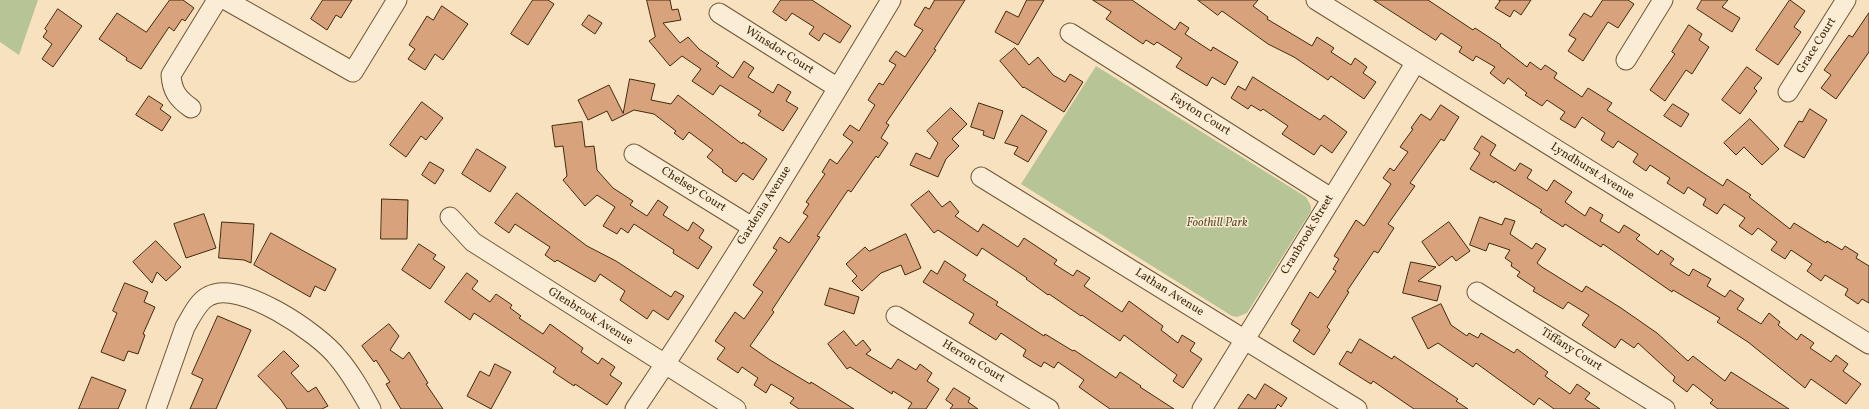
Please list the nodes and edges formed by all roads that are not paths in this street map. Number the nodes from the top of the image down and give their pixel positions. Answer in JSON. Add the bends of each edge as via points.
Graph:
{"nodes":[{"id":1,"x":217,"y":0,"type":"edge"},
{"id":2,"x":226,"y":0,"type":"edge"},
{"id":3,"x":397,"y":0,"type":"edge"},
{"id":4,"x":891,"y":0,"type":"edge"},
{"id":5,"x":1316,"y":0,"type":"edge"},
{"id":6,"x":1663,"y":0,"type":"edge"},
{"id":7,"x":1846,"y":0,"type":"edge"},
{"id":8,"x":719,"y":13,"type":"dead end"},
{"id":9,"x":1070,"y":33,"type":"dead end"},
{"id":10,"x":1626,"y":60,"type":"dead end"},
{"id":11,"x":1416,"y":62,"type":"junction"},
{"id":12,"x":838,"y":88,"type":"junction"},
{"id":13,"x":1788,"y":92,"type":"dead end"},
{"id":14,"x":191,"y":108,"type":"dead end"},
{"id":15,"x":634,"y":154,"type":"dead end"},
{"id":16,"x":981,"y":177,"type":"dead end"},
{"id":17,"x":1331,"y":198,"type":"junction"},
{"id":18,"x":450,"y":217,"type":"dead end"},
{"id":19,"x":752,"y":227,"type":"junction"},
{"id":20,"x":1478,"y":292,"type":"dead end"},
{"id":21,"x":896,"y":316,"type":"dead end"},
{"id":22,"x":1245,"y":341,"type":"junction"},
{"id":23,"x":1869,"y":344,"type":"edge"},
{"id":24,"x":665,"y":364,"type":"junction"},
{"id":25,"x":156,"y":409,"type":"edge"},
{"id":26,"x":372,"y":409,"type":"edge"},
{"id":27,"x":634,"y":409,"type":"edge"},
{"id":28,"x":736,"y":409,"type":"edge"},
{"id":29,"x":1049,"y":409,"type":"edge"},
{"id":30,"x":1202,"y":409,"type":"edge"},
{"id":31,"x":1357,"y":409,"type":"edge"},
{"id":32,"x":1665,"y":409,"type":"edge"}],
"edges":[{"from":1,"to":14,"type":"street","via":[[172,75],[177,97]]},
{"from":2,"to":3,"type":"street","via":[[353,72]]},
{"from":4,"to":12,"type":"street","name":"Gardenia Avenue"},
{"from":5,"to":11,"type":"street","name":"Lyndhurst Avenue"},
{"from":6,"to":10,"type":"street"},
{"from":7,"to":13,"type":"street","name":"Grace Court"},
{"from":8,"to":12,"type":"street","name":"Winsdor Court"},
{"from":9,"to":17,"type":"street","name":"Fayton Court"},
{"from":11,"to":17,"type":"street","name":"Cranbrook Street"},
{"from":11,"to":23,"type":"street","name":"Lyndhurst Avenue"},
{"from":12,"to":19,"type":"street","name":"Gardenia Avenue"},
{"from":15,"to":19,"type":"street","name":"Chelsey Court"},
{"from":16,"to":22,"type":"street","name":"Lathan Avenue"},
{"from":17,"to":22,"type":"street","name":"Cranbrook Street"},
{"from":18,"to":24,"type":"street","name":"Glenbrook Avenue","via":[[473,242]]},
{"from":19,"to":24,"type":"street","name":"Gardenia Avenue"},
{"from":20,"to":32,"type":"street","name":"Tiffany Court"},
{"from":21,"to":29,"type":"street","name":"Herron Court"},
{"from":22,"to":30,"type":"street","name":"Cranbrook Street"},
{"from":22,"to":31,"type":"street","name":"Lathan Avenue"},
{"from":24,"to":27,"type":"street","name":"Gardenia Avenue"},
{"from":24,"to":28,"type":"street","name":"Glenbrook Avenue"},
{"from":25,"to":26,"type":"street","via":[[185,327],[206,297],[220,292],[230,292],[256,301],[311,331],[338,357]]}]}
